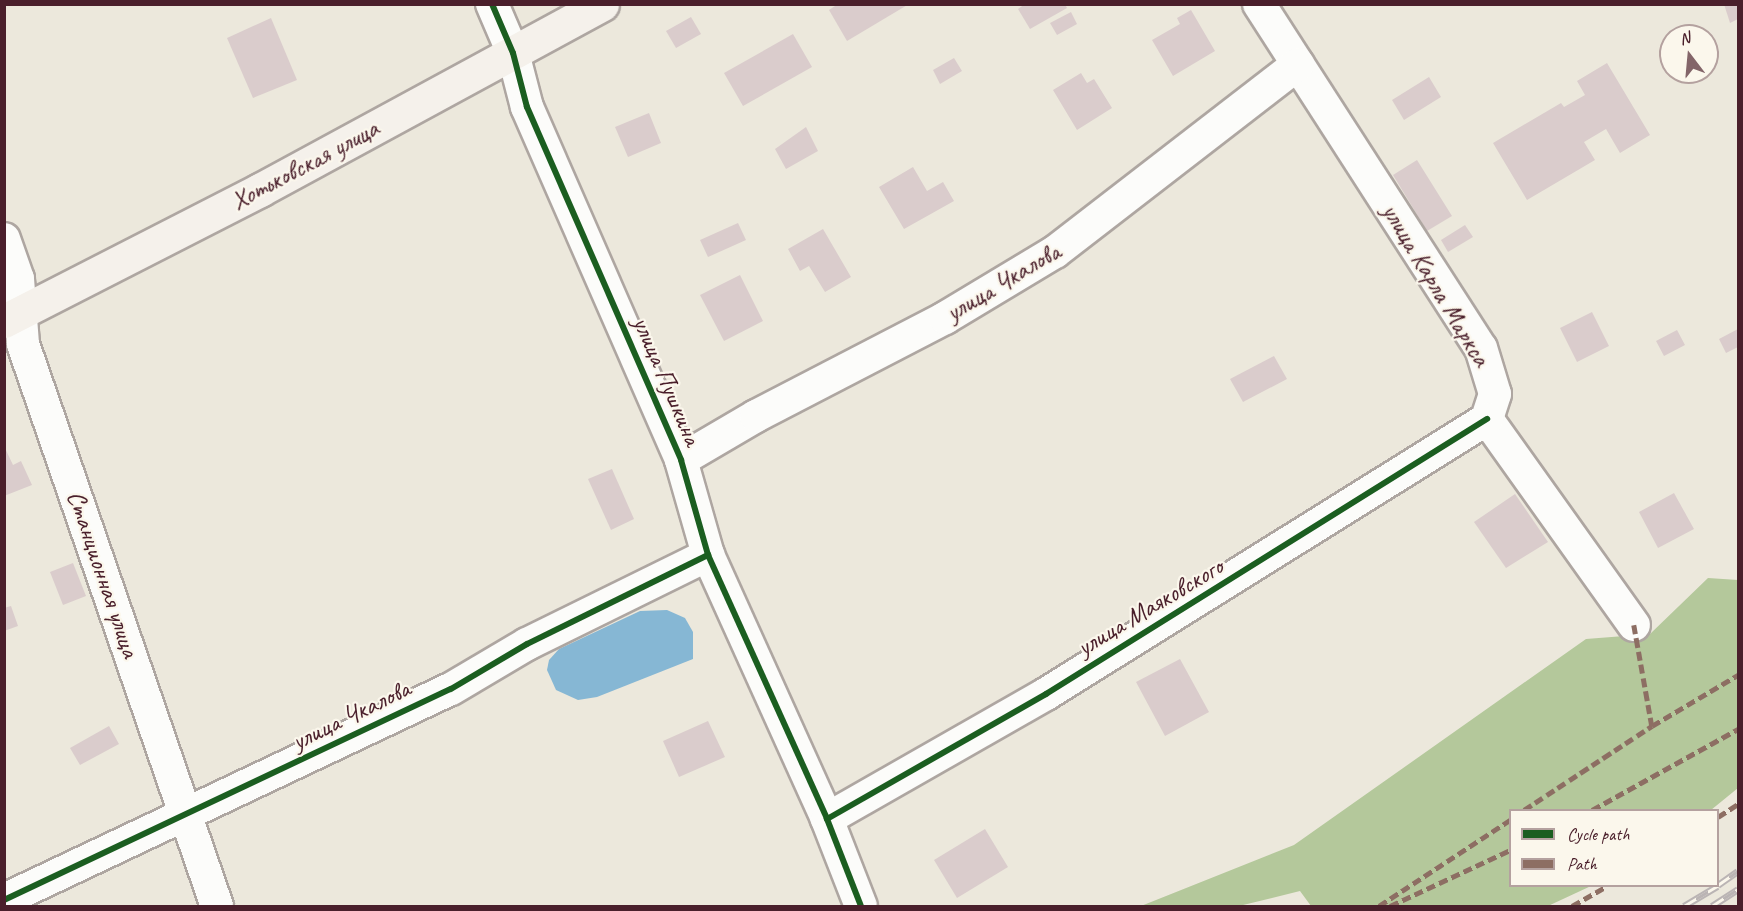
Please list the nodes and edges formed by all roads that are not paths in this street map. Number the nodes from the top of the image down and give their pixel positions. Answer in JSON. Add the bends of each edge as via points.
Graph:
{"nodes":[{"id":1,"x":492,"y":4,"type":"edge"},
{"id":2,"x":602,"y":4,"type":"edge"},
{"id":3,"x":1259,"y":4,"type":"edge"},
{"id":4,"x":513,"y":53,"type":"junction"},
{"id":5,"x":1298,"y":64,"type":"junction"},
{"id":6,"x":4,"y":239,"type":"edge"},
{"id":7,"x":13,"y":317,"type":"edge"},
{"id":8,"x":1487,"y":418,"type":"junction"},
{"id":9,"x":681,"y":460,"type":"junction"},
{"id":10,"x":708,"y":555,"type":"junction"},
{"id":11,"x":1634,"y":625,"type":"dead end"},
{"id":12,"x":187,"y":815,"type":"junction"},
{"id":13,"x":827,"y":819,"type":"junction"},
{"id":14,"x":4,"y":900,"type":"edge"},
{"id":15,"x":217,"y":906,"type":"edge"},
{"id":16,"x":861,"y":906,"type":"edge"}],
"edges":[{"from":1,"to":4,"type":"street","name":"улица Пушкина"},
{"from":2,"to":4,"type":"main road","name":"Хотьковская улица"},
{"from":3,"to":5,"type":"street","name":"улица Карла Маркса"},
{"from":4,"to":7,"type":"main road","name":"Хотьковская улица"},
{"from":4,"to":9,"type":"street","name":"улица Пушкина","via":[[527,107]]},
{"from":5,"to":8,"type":"street","name":"улица Карла Маркса","via":[[1481,348],[1495,394]]},
{"from":5,"to":9,"type":"street","name":"улица Чкалова","via":[[1055,252],[945,318],[756,416]]},
{"from":6,"to":7,"type":"street","name":"Станционная улица","via":[[18,279]]},
{"from":7,"to":12,"type":"street","name":"Станционная улица"},
{"from":8,"to":11,"type":"street"},
{"from":8,"to":13,"type":"street","name":"улица Маяковского","via":[[1056,688]]},
{"from":9,"to":10,"type":"street","name":"улица Пушкина"},
{"from":10,"to":12,"type":"street","name":"улица Чкалова","via":[[527,644],[451,689]]},
{"from":10,"to":13,"type":"street","name":"улица Пушкина"},
{"from":12,"to":14,"type":"street","name":"улица Чкалова"},
{"from":12,"to":15,"type":"street","name":"Станционная улица"},
{"from":13,"to":16,"type":"street","name":"улица Пушкина"}]}
